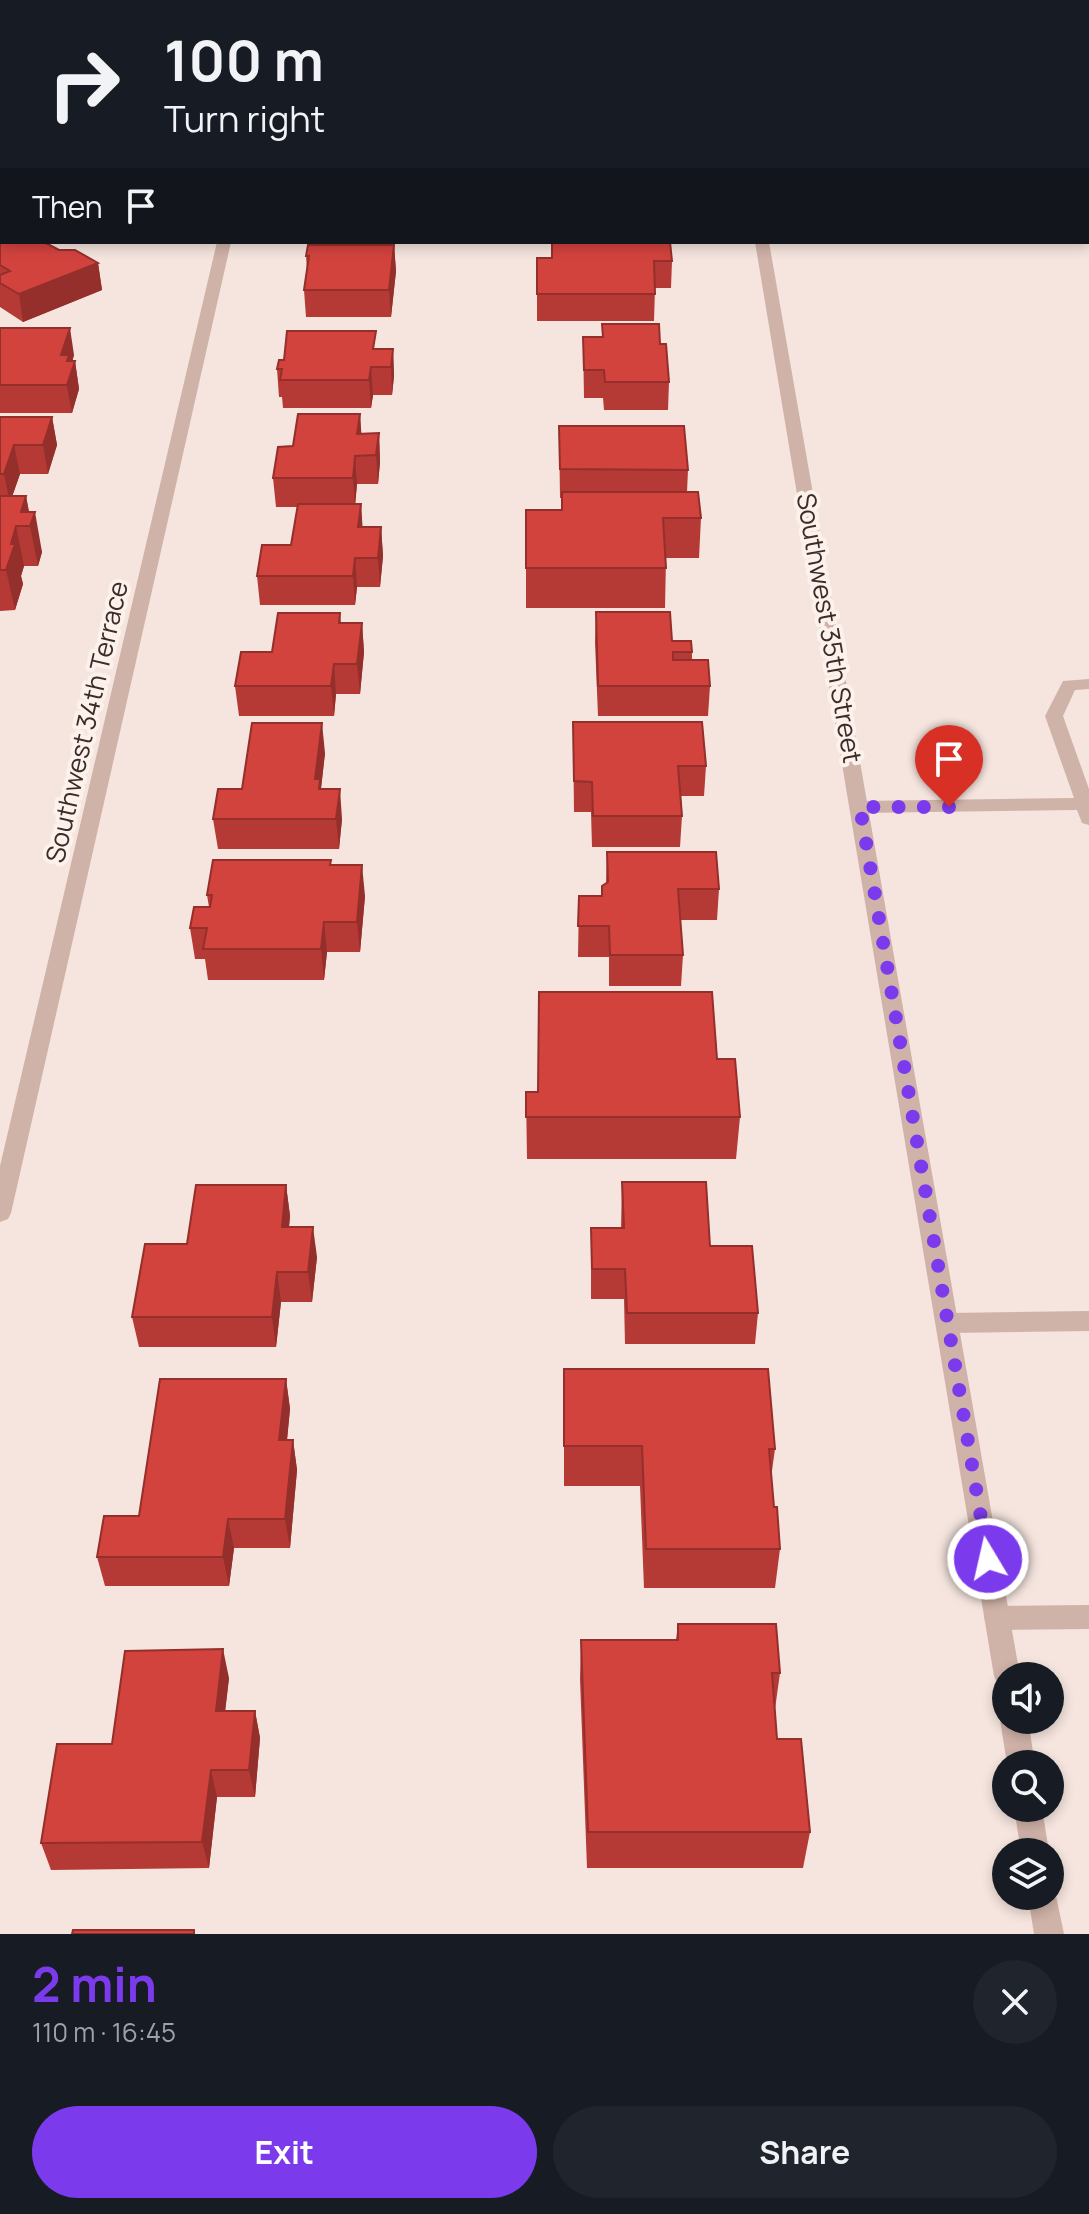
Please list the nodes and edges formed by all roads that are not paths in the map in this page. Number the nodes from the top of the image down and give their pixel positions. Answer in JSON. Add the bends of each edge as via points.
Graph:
{"nodes":[{"id":1,"x":224,"y":244,"type":"edge"},
{"id":2,"x":762,"y":244,"type":"edge"},
{"id":3,"x":1089,"y":684,"type":"edge"},
{"id":4,"x":860,"y":807,"type":"junction"},
{"id":5,"x":1087,"y":812,"type":"edge"},
{"id":6,"x":0,"y":1213,"type":"edge"},
{"id":7,"x":1089,"y":1321,"type":"edge"},
{"id":8,"x":949,"y":1323,"type":"junction"},
{"id":9,"x":1089,"y":1617,"type":"edge"},
{"id":10,"x":997,"y":1618,"type":"junction"},
{"id":11,"x":1005,"y":1662,"type":"edge"},
{"id":12,"x":1045,"y":1910,"type":"edge"},
{"id":13,"x":1049,"y":1934,"type":"edge"}],
"edges":[{"from":1,"to":6,"type":"street","name":"Southwest 34th Terrace"},
{"from":2,"to":4,"type":"street","name":"Southwest 35th Street"},
{"from":3,"to":5,"type":"street","via":[[1069,685],[1054,716]]},
{"from":4,"to":5,"type":"street"},
{"from":4,"to":8,"type":"street","name":"Southwest 35th Street"},
{"from":7,"to":8,"type":"street"},
{"from":8,"to":10,"type":"street","name":"Southwest 35th Street"},
{"from":9,"to":10,"type":"street"},
{"from":10,"to":11,"type":"street","name":"Southwest 35th Street"},
{"from":12,"to":13,"type":"street"}]}
